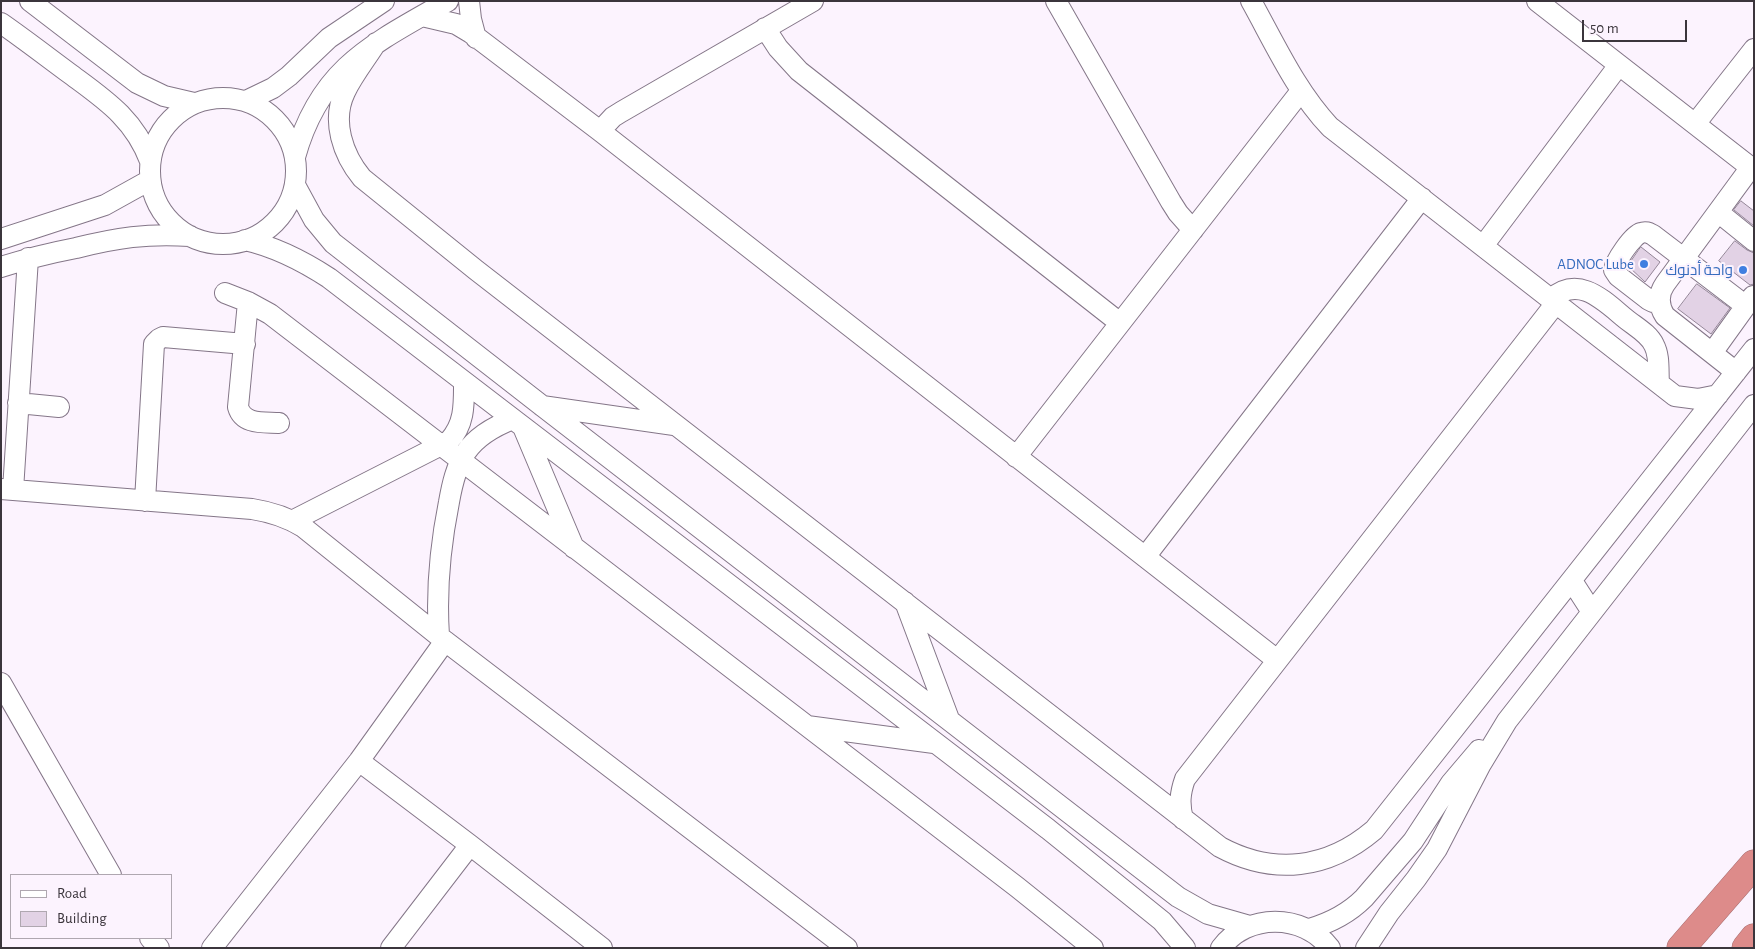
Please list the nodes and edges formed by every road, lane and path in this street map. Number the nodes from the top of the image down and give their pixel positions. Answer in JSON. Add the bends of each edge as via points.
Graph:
{"nodes":[{"id":1,"x":30,"y":1,"type":"edge"},
{"id":2,"x":49,"y":1,"type":"edge"},
{"id":3,"x":384,"y":1,"type":"edge"},
{"id":4,"x":448,"y":1,"type":"edge"},
{"id":5,"x":469,"y":1,"type":"edge"},
{"id":6,"x":813,"y":1,"type":"edge"},
{"id":7,"x":1056,"y":1,"type":"edge"},
{"id":8,"x":1251,"y":1,"type":"edge"},
{"id":9,"x":1537,"y":1,"type":"edge"},
{"id":10,"x":422,"y":16,"type":"junction"},
{"id":11,"x":1,"y":22,"type":"edge"},
{"id":12,"x":56,"y":22,"type":"junction"},
{"id":13,"x":765,"y":28,"type":"junction"},
{"id":14,"x":476,"y":38,"type":"junction"},
{"id":15,"x":376,"y":43,"type":"junction"},
{"id":16,"x":1754,"y":48,"type":"edge"},
{"id":17,"x":1619,"y":65,"type":"junction"},
{"id":18,"x":1301,"y":91,"type":"junction"},
{"id":19,"x":246,"y":101,"type":"junction"},
{"id":20,"x":194,"y":103,"type":"junction"},
{"id":21,"x":1695,"y":124,"type":"junction"},
{"id":22,"x":600,"y":131,"type":"junction"},
{"id":23,"x":295,"y":157,"type":"junction"},
{"id":24,"x":1752,"y":168,"type":"edge"},
{"id":25,"x":150,"y":171,"type":"junction"},
{"id":26,"x":295,"y":184,"type":"junction"},
{"id":27,"x":1422,"y":198,"type":"junction"},
{"id":28,"x":1718,"y":212,"type":"junction"},
{"id":29,"x":1193,"y":230,"type":"junction"},
{"id":30,"x":190,"y":236,"type":"junction"},
{"id":31,"x":1,"y":240,"type":"edge"},
{"id":32,"x":245,"y":240,"type":"junction"},
{"id":33,"x":1754,"y":241,"type":"edge"},
{"id":34,"x":1483,"y":246,"type":"junction"},
{"id":35,"x":28,"y":258,"type":"junction"},
{"id":36,"x":1683,"y":259,"type":"junction"},
{"id":37,"x":1,"y":267,"type":"edge"},
{"id":38,"x":225,"y":293,"type":"dead end"},
{"id":39,"x":1659,"y":300,"type":"junction"},
{"id":40,"x":1750,"y":300,"type":"edge"},
{"id":41,"x":1553,"y":301,"type":"junction"},
{"id":42,"x":248,"y":302,"type":"junction"},
{"id":43,"x":1120,"y":323,"type":"junction"},
{"id":44,"x":245,"y":344,"type":"junction"},
{"id":45,"x":1754,"y":349,"type":"edge"},
{"id":46,"x":1712,"y":353,"type":"junction"},
{"id":47,"x":1736,"y":372,"type":"junction"},
{"id":48,"x":464,"y":382,"type":"junction"},
{"id":49,"x":1658,"y":383,"type":"junction"},
{"id":50,"x":1718,"y":395,"type":"junction"},
{"id":51,"x":1675,"y":396,"type":"junction"},
{"id":52,"x":18,"y":403,"type":"junction"},
{"id":53,"x":541,"y":405,"type":"junction"},
{"id":54,"x":1754,"y":405,"type":"edge"},
{"id":55,"x":59,"y":407,"type":"dead end"},
{"id":56,"x":279,"y":423,"type":"dead end"},
{"id":57,"x":518,"y":423,"type":"junction"},
{"id":58,"x":676,"y":425,"type":"junction"},
{"id":59,"x":1684,"y":438,"type":"junction"},
{"id":60,"x":441,"y":446,"type":"junction"},
{"id":61,"x":1016,"y":456,"type":"junction"},
{"id":62,"x":460,"y":460,"type":"junction"},
{"id":63,"x":7,"y":490,"type":"edge"},
{"id":64,"x":145,"y":501,"type":"junction"},
{"id":65,"x":292,"y":521,"type":"junction"},
{"id":66,"x":575,"y":549,"type":"junction"},
{"id":67,"x":1145,"y":557,"type":"junction"},
{"id":68,"x":1572,"y":581,"type":"junction"},
{"id":69,"x":905,"y":602,"type":"junction"},
{"id":70,"x":1592,"y":612,"type":"junction"},
{"id":71,"x":442,"y":639,"type":"junction"},
{"id":72,"x":1277,"y":660,"type":"junction"},
{"id":73,"x":1,"y":683,"type":"edge"},
{"id":74,"x":949,"y":719,"type":"junction"},
{"id":75,"x":1507,"y":721,"type":"junction"},
{"id":76,"x":805,"y":725,"type":"junction"},
{"id":77,"x":936,"y":744,"type":"junction"},
{"id":78,"x":359,"y":761,"type":"junction"},
{"id":79,"x":1186,"y":779,"type":"junction"},
{"id":80,"x":1146,"y":790,"type":"junction"},
{"id":81,"x":1183,"y":819,"type":"junction"},
{"id":82,"x":470,"y":845,"type":"junction"},
{"id":83,"x":1754,"y":864,"type":"edge"},
{"id":84,"x":110,"y":874,"type":"edge"},
{"id":85,"x":1250,"y":926,"type":"junction"},
{"id":86,"x":1309,"y":929,"type":"junction"},
{"id":87,"x":1754,"y":938,"type":"edge"},
{"id":88,"x":212,"y":948,"type":"edge"},
{"id":89,"x":391,"y":948,"type":"edge"},
{"id":90,"x":602,"y":948,"type":"edge"},
{"id":91,"x":847,"y":948,"type":"edge"},
{"id":92,"x":1093,"y":948,"type":"edge"},
{"id":93,"x":1185,"y":948,"type":"edge"},
{"id":94,"x":1221,"y":948,"type":"edge"},
{"id":95,"x":1330,"y":948,"type":"edge"},
{"id":96,"x":1366,"y":948,"type":"edge"},
{"id":97,"x":1681,"y":948,"type":"edge"},
{"id":98,"x":1746,"y":948,"type":"edge"}],
"edges":[{"from":1,"to":12,"type":"street"},
{"from":2,"to":12,"type":"street"},
{"from":3,"to":19,"type":"street","via":[[329,38],[273,88]]},
{"from":4,"to":10,"type":"street"},
{"from":5,"to":14,"type":"street"},
{"from":6,"to":13,"type":"street"},
{"from":7,"to":29,"type":"street","via":[[1171,202]]},
{"from":8,"to":18,"type":"street"},
{"from":9,"to":17,"type":"street"},
{"from":10,"to":14,"type":"street","via":[[456,24]]},
{"from":10,"to":15,"type":"street"},
{"from":11,"to":25,"type":"street","via":[[115,108],[136,132]]},
{"from":12,"to":20,"type":"street","via":[[137,83],[164,96]]},
{"from":13,"to":22,"type":"street","via":[[621,112]]},
{"from":13,"to":43,"type":"street","via":[[798,70]]},
{"from":14,"to":22,"type":"street"},
{"from":15,"to":23,"type":"street","via":[[359,54],[329,84],[311,114]]},
{"from":15,"to":58,"type":"street","via":[[345,92],[341,104],[342,140],[355,170],[476,270]]},
{"from":16,"to":21,"type":"street"},
{"from":17,"to":21,"type":"street"},
{"from":17,"to":34,"type":"street"},
{"from":18,"to":27,"type":"street","via":[[1330,127]]},
{"from":18,"to":29,"type":"street"},
{"from":19,"to":20,"type":"street","via":[[220,97]]},
{"from":19,"to":23,"type":"street","via":[[273,117],[291,142]]},
{"from":20,"to":25,"type":"street","via":[[180,111],[160,133]]},
{"from":21,"to":24,"type":"street"},
{"from":22,"to":61,"type":"street"},
{"from":23,"to":26,"type":"street"},
{"from":24,"to":28,"type":"street"},
{"from":25,"to":30,"type":"street","via":[[159,207]]},
{"from":25,"to":31,"type":"street","via":[[105,205]]},
{"from":26,"to":32,"type":"street","via":[[292,197],[278,219]]},
{"from":26,"to":53,"type":"street","via":[[314,220],[333,243]]},
{"from":27,"to":34,"type":"street"},
{"from":27,"to":67,"type":"street"},
{"from":28,"to":33,"type":"street"},
{"from":28,"to":36,"type":"street"},
{"from":29,"to":43,"type":"street"},
{"from":30,"to":32,"type":"street","via":[[217,243]]},
{"from":30,"to":35,"type":"street","via":[[125,237]]},
{"from":32,"to":48,"type":"street","via":[[273,248],[329,278]]},
{"from":34,"to":41,"type":"street"},
{"from":35,"to":37,"type":"street"},
{"from":35,"to":52,"type":"street"},
{"from":36,"to":39,"type":"street","via":[[1662,288]]},
{"from":36,"to":39,"type":"street","via":[[1653,235],[1644,232],[1636,235],[1617,260],[1614,270],[1618,276],[1651,302]]},
{"from":36,"to":40,"type":"street"},
{"from":38,"to":42,"type":"street"},
{"from":39,"to":46,"type":"street","via":[[1665,316]]},
{"from":40,"to":46,"type":"street"},
{"from":41,"to":49,"type":"street"},
{"from":41,"to":49,"type":"street","via":[[1560,292],[1572,289],[1597,296],[1651,340],[1658,357]]},
{"from":41,"to":72,"type":"street"},
{"from":42,"to":44,"type":"street"},
{"from":42,"to":60,"type":"street","via":[[270,314]]},
{"from":43,"to":61,"type":"street"},
{"from":44,"to":56,"type":"street","via":[[240,412],[246,419]]},
{"from":44,"to":64,"type":"street","via":[[163,337],[154,344]]},
{"from":45,"to":47,"type":"street"},
{"from":46,"to":47,"type":"street"},
{"from":47,"to":50,"type":"street"},
{"from":48,"to":57,"type":"street"},
{"from":48,"to":60,"type":"street","via":[[462,419],[456,434]]},
{"from":49,"to":51,"type":"street"},
{"from":50,"to":51,"type":"street","via":[[1698,399]]},
{"from":50,"to":59,"type":"street"},
{"from":51,"to":59,"type":"street","via":[[1682,416]]},
{"from":52,"to":55,"type":"street"},
{"from":52,"to":63,"type":"street"},
{"from":53,"to":58,"type":"street"},
{"from":53,"to":74,"type":"street"},
{"from":54,"to":70,"type":"street"},
{"from":57,"to":62,"type":"street","via":[[494,428],[477,439]]},
{"from":57,"to":66,"type":"street"},
{"from":57,"to":77,"type":"street"},
{"from":58,"to":69,"type":"street"},
{"from":59,"to":68,"type":"street"},
{"from":60,"to":62,"type":"street"},
{"from":60,"to":65,"type":"street"},
{"from":61,"to":67,"type":"street"},
{"from":62,"to":66,"type":"street"},
{"from":62,"to":71,"type":"street","via":[[441,543],[437,588]]},
{"from":63,"to":64,"type":"street"},
{"from":64,"to":65,"type":"street","via":[[252,509]]},
{"from":65,"to":71,"type":"street"},
{"from":66,"to":76,"type":"street"},
{"from":67,"to":72,"type":"street"},
{"from":68,"to":70,"type":"street"},
{"from":68,"to":81,"type":"street","via":[[1382,821],[1354,846],[1318,862],[1266,864],[1220,848]]},
{"from":69,"to":74,"type":"street"},
{"from":69,"to":80,"type":"street"},
{"from":70,"to":75,"type":"street"},
{"from":71,"to":78,"type":"street"},
{"from":71,"to":91,"type":"street"},
{"from":72,"to":79,"type":"street"},
{"from":73,"to":84,"type":"street"},
{"from":74,"to":85,"type":"street","via":[[1178,898],[1208,914]]},
{"from":75,"to":86,"type":"street","via":[[1466,765],[1413,841],[1364,898],[1346,914]]},
{"from":75,"to":96,"type":"street","via":[[1437,849]]},
{"from":76,"to":77,"type":"street"},
{"from":76,"to":92,"type":"street"},
{"from":77,"to":93,"type":"street","via":[[1162,921]]},
{"from":78,"to":82,"type":"street"},
{"from":78,"to":88,"type":"street"},
{"from":79,"to":80,"type":"street","via":[[1167,788]]},
{"from":79,"to":81,"type":"street","via":[[1180,797]]},
{"from":80,"to":81,"type":"street"},
{"from":82,"to":89,"type":"street"},
{"from":82,"to":90,"type":"street"},
{"from":83,"to":97,"type":"highway"},
{"from":85,"to":86,"type":"street","via":[[1273,921]]},
{"from":85,"to":94,"type":"street","via":[[1231,937]]},
{"from":86,"to":95,"type":"street"},
{"from":87,"to":98,"type":"highway"}]}
